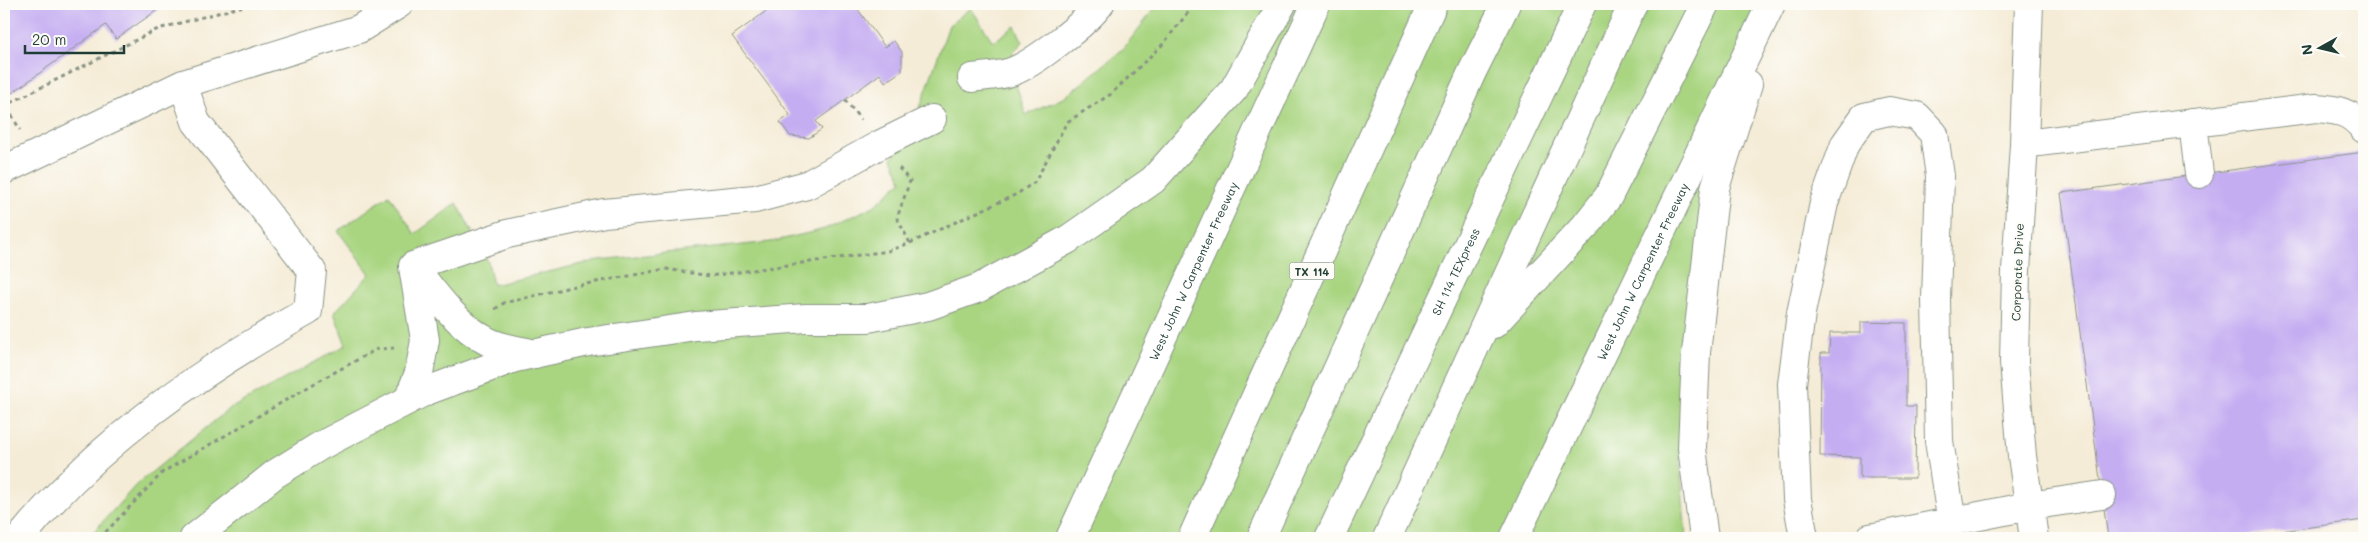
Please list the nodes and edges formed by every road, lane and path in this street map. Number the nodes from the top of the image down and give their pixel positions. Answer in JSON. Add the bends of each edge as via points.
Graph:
{"nodes":[{"id":1,"x":252,"y":4,"type":"edge"},
{"id":2,"x":399,"y":4,"type":"edge"},
{"id":3,"x":1100,"y":4,"type":"edge"},
{"id":4,"x":1195,"y":4,"type":"edge"},
{"id":5,"x":1282,"y":4,"type":"edge"},
{"id":6,"x":1316,"y":4,"type":"edge"},
{"id":7,"x":1433,"y":4,"type":"edge"},
{"id":8,"x":1496,"y":4,"type":"edge"},
{"id":9,"x":1506,"y":4,"type":"edge"},
{"id":10,"x":1582,"y":4,"type":"edge"},
{"id":11,"x":1634,"y":4,"type":"edge"},
{"id":12,"x":1705,"y":4,"type":"edge"},
{"id":13,"x":1772,"y":4,"type":"edge"},
{"id":14,"x":2029,"y":4,"type":"edge"},
{"id":15,"x":1472,"y":72,"type":"junction"},
{"id":16,"x":972,"y":78,"type":"dead end"},
{"id":17,"x":183,"y":84,"type":"junction"},
{"id":18,"x":4,"y":106,"type":"edge"},
{"id":19,"x":932,"y":119,"type":"dead end"},
{"id":20,"x":2192,"y":123,"type":"junction"},
{"id":21,"x":2364,"y":130,"type":"edge"},
{"id":22,"x":2024,"y":144,"type":"junction"},
{"id":23,"x":4,"y":170,"type":"edge"},
{"id":24,"x":2199,"y":174,"type":"dead end"},
{"id":25,"x":413,"y":266,"type":"junction"},
{"id":26,"x":469,"y":331,"type":"junction"},
{"id":27,"x":1478,"y":341,"type":"junction"},
{"id":28,"x":423,"y":346,"type":"junction"},
{"id":29,"x":535,"y":354,"type":"junction"},
{"id":30,"x":408,"y":400,"type":"junction"},
{"id":31,"x":2102,"y":495,"type":"dead end"},
{"id":32,"x":2029,"y":506,"type":"junction"},
{"id":33,"x":1952,"y":523,"type":"junction"},
{"id":34,"x":1917,"y":534,"type":"edge"},
{"id":35,"x":20,"y":538,"type":"edge"},
{"id":36,"x":100,"y":538,"type":"edge"},
{"id":37,"x":194,"y":538,"type":"edge"},
{"id":38,"x":1070,"y":538,"type":"edge"},
{"id":39,"x":1192,"y":538,"type":"edge"},
{"id":40,"x":1261,"y":538,"type":"edge"},
{"id":41,"x":1329,"y":538,"type":"edge"},
{"id":42,"x":1387,"y":538,"type":"edge"},
{"id":43,"x":1514,"y":538,"type":"edge"},
{"id":44,"x":1704,"y":538,"type":"edge"},
{"id":45,"x":1804,"y":538,"type":"edge"},
{"id":46,"x":1870,"y":538,"type":"edge"},
{"id":47,"x":2034,"y":538,"type":"edge"}],
"edges":[{"from":1,"to":18,"type":"path","via":[[158,29]]},
{"from":2,"to":17,"type":"main road","via":[[359,30]]},
{"from":3,"to":16,"type":"main road","via":[[1054,47],[1012,72]]},
{"from":4,"to":26,"type":"path","via":[[1163,44],[1111,94],[1068,122],[1035,182],[1017,194],[910,243],[888,251],[710,276],[666,269],[575,286],[504,303],[481,317]]},
{"from":5,"to":29,"type":"main road","via":[[1234,89],[1153,180],[1068,240],[979,288],[928,306],[868,318],[806,318],[696,326],[588,342]]},
{"from":6,"to":38,"type":"main road","name":"West John W Carpenter Freeway"},
{"from":7,"to":39,"type":"main road","number":"TX 114"},
{"from":8,"to":15,"type":"main road"},
{"from":9,"to":15,"type":"main road"},
{"from":10,"to":41,"type":"main road","name":"SH 114 TEXpress"},
{"from":11,"to":27,"type":"main road"},
{"from":12,"to":27,"type":"main road","via":[[1608,197]]},
{"from":13,"to":43,"type":"main road","name":"West John W Carpenter Freeway"},
{"from":13,"to":44,"type":"main road","via":[[1715,188],[1696,353],[1692,448]]},
{"from":14,"to":22,"type":"main road","name":"Corporate Drive"},
{"from":15,"to":40,"type":"main road"},
{"from":17,"to":23,"type":"main road"},
{"from":17,"to":35,"type":"main road","via":[[196,122],[312,271],[308,311],[245,346],[171,396],[106,449],[41,512]]},
{"from":19,"to":25,"type":"main road","via":[[807,185],[755,199],[604,213],[507,234]]},
{"from":20,"to":21,"type":"main road","via":[[2316,108],[2337,110],[2355,118]]},
{"from":20,"to":22,"type":"main road"},
{"from":20,"to":24,"type":"main road"},
{"from":22,"to":32,"type":"main road","name":"Corporate Drive","via":[[2014,362]]},
{"from":25,"to":26,"type":"main road"},
{"from":25,"to":28,"type":"main road","via":[[425,340]]},
{"from":26,"to":29,"type":"main road","via":[[491,344]]},
{"from":27,"to":42,"type":"main road"},
{"from":28,"to":30,"type":"main road","via":[[419,373]]},
{"from":28,"to":36,"type":"path","via":[[376,349],[164,472]]},
{"from":29,"to":30,"type":"main road","via":[[515,358]]},
{"from":30,"to":37,"type":"main road","via":[[320,446],[275,474]]},
{"from":31,"to":32,"type":"main road"},
{"from":32,"to":33,"type":"main road"},
{"from":32,"to":47,"type":"main road","name":"Corporate Drive"},
{"from":33,"to":34,"type":"main road"},
{"from":33,"to":45,"type":"main road","via":[[1939,441],[1936,300],[1940,176],[1934,134],[1917,116],[1889,111],[1864,117],[1845,144],[1824,203],[1801,313],[1792,384],[1797,499]]},
{"from":34,"to":46,"type":"main road"}]}
